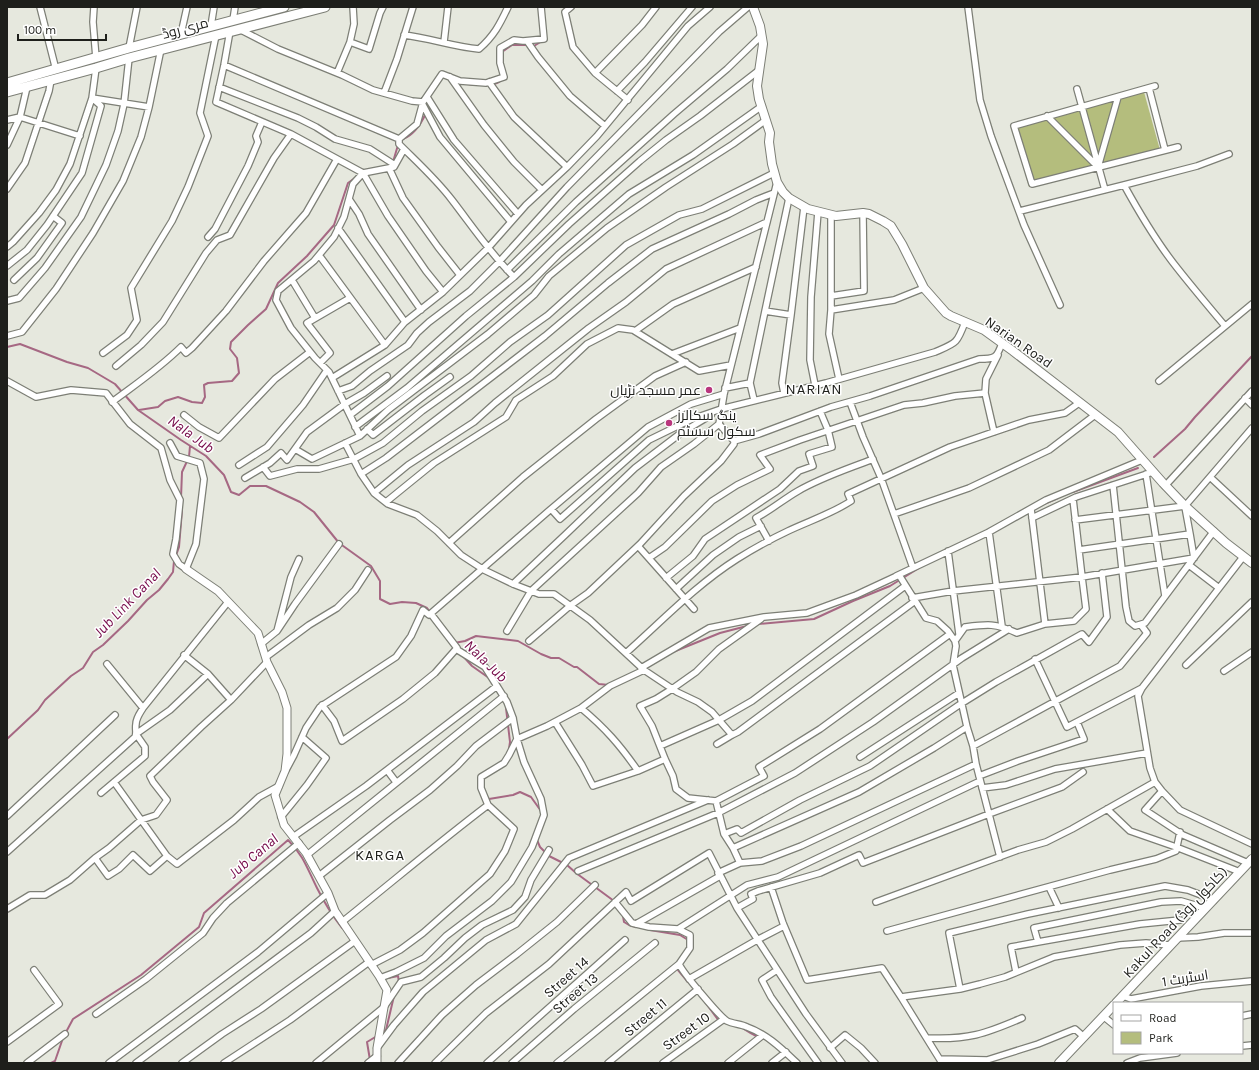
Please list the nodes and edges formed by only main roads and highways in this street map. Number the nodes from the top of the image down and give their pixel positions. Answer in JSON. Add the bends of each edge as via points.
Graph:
{"nodes":[{"id":1,"x":284,"y":7,"type":"edge"},
{"id":2,"x":325,"y":7,"type":"edge"},
{"id":3,"x":753,"y":7,"type":"edge"},
{"id":4,"x":266,"y":9,"type":"edge"},
{"id":5,"x":129,"y":53,"type":"junction"},
{"id":6,"x":7,"y":83,"type":"edge"},
{"id":7,"x":7,"y":92,"type":"edge"},
{"id":8,"x":1252,"y":563,"type":"edge"},
{"id":9,"x":1250,"y":861,"type":"edge"},
{"id":10,"x":1117,"y":1002,"type":"edge"},
{"id":11,"x":1113,"y":1006,"type":"edge"},
{"id":12,"x":1059,"y":1063,"type":"edge"}],
"edges":[{"from":1,"to":4,"type":"main road","name":"مری روڈ"},
{"from":2,"to":5,"type":"main road","name":"مری روڈ","via":[[161,49]]},
{"from":3,"to":8,"type":"main road","name":"Narian Road","via":[[763,44],[757,86],[770,133],[772,164],[777,182],[790,198],[818,212],[836,216],[869,214],[891,226],[924,288],[946,313],[984,330],[1118,432],[1142,460],[1149,473]]},
{"from":4,"to":5,"type":"main road","name":"مری روڈ"},
{"from":5,"to":6,"type":"main road","name":"مری روڈ","via":[[96,58]]},
{"from":5,"to":7,"type":"main road","name":"مری روڈ","via":[[96,68]]},
{"from":9,"to":10,"type":"main road","name":"Kakul Road (کاکول روڈ)"},
{"from":11,"to":12,"type":"main road"}]}
